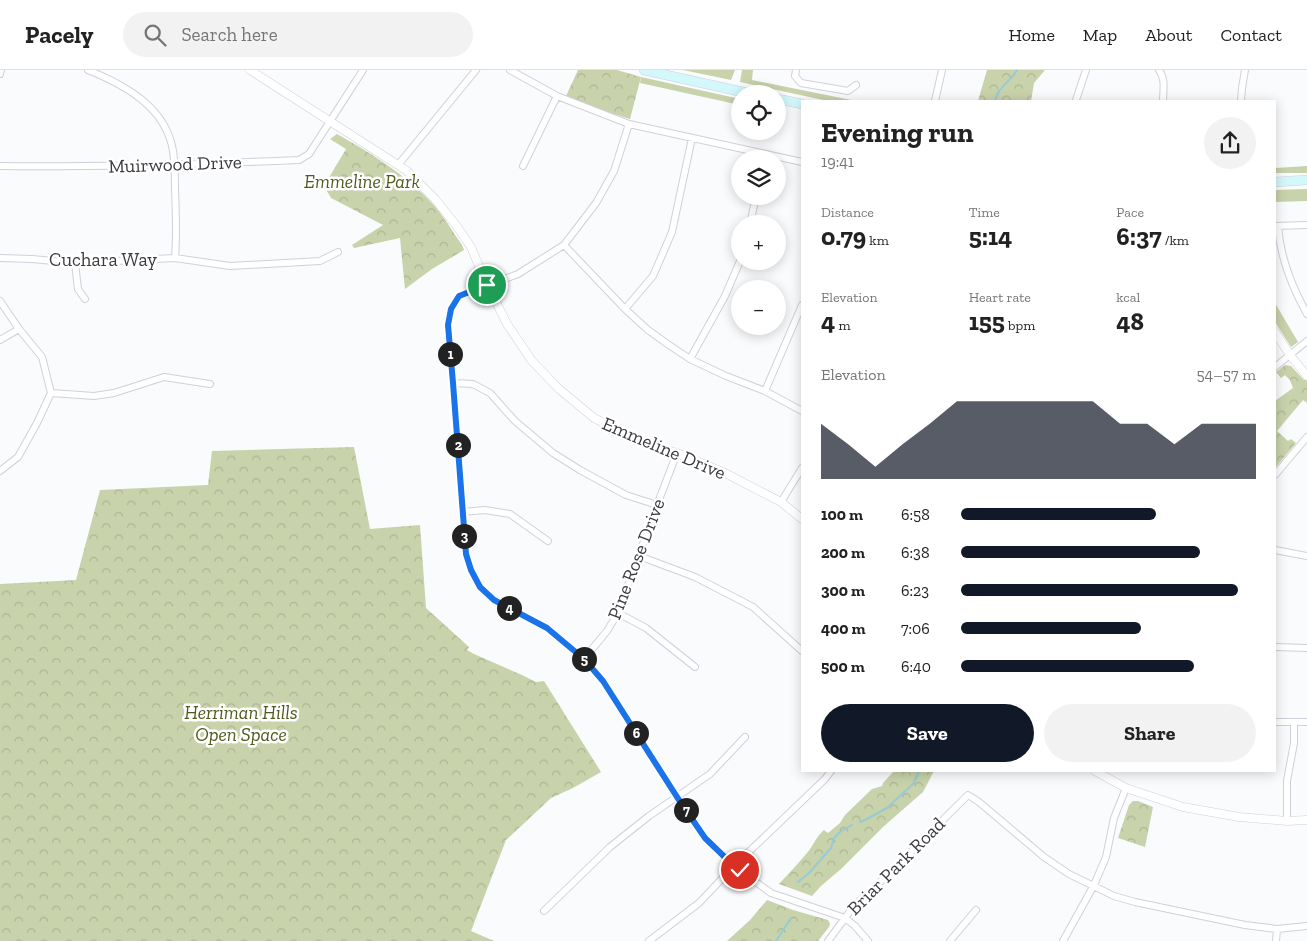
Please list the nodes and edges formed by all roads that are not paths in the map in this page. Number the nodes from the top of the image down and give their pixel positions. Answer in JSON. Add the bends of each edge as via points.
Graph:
{"nodes":[{"id":1,"x":1,"y":70,"type":"edge"},
{"id":2,"x":88,"y":70,"type":"edge"},
{"id":3,"x":250,"y":70,"type":"edge"},
{"id":4,"x":362,"y":70,"type":"edge"},
{"id":5,"x":476,"y":70,"type":"edge"},
{"id":6,"x":510,"y":70,"type":"edge"},
{"id":7,"x":644,"y":70,"type":"edge"},
{"id":8,"x":942,"y":70,"type":"edge"},
{"id":9,"x":1086,"y":70,"type":"edge"},
{"id":10,"x":1159,"y":70,"type":"edge"},
{"id":11,"x":1245,"y":70,"type":"edge"},
{"id":12,"x":796,"y":73,"type":"edge"},
{"id":13,"x":0,"y":74,"type":"edge"},
{"id":14,"x":856,"y":85,"type":"dead end"},
{"id":15,"x":731,"y":89,"type":"edge"},
{"id":16,"x":557,"y":96,"type":"junction"},
{"id":17,"x":936,"y":100,"type":"edge"},
{"id":18,"x":1076,"y":100,"type":"edge"},
{"id":19,"x":1162,"y":100,"type":"edge"},
{"id":20,"x":1242,"y":100,"type":"edge"},
{"id":21,"x":786,"y":101,"type":"edge"},
{"id":22,"x":801,"y":104,"type":"edge"},
{"id":23,"x":330,"y":120,"type":"junction"},
{"id":24,"x":629,"y":124,"type":"junction"},
{"id":25,"x":692,"y":138,"type":"junction"},
{"id":26,"x":740,"y":150,"type":"edge"},
{"id":27,"x":786,"y":159,"type":"edge"},
{"id":28,"x":801,"y":162,"type":"edge"},
{"id":29,"x":174,"y":165,"type":"junction"},
{"id":30,"x":398,"y":165,"type":"junction"},
{"id":31,"x":0,"y":166,"type":"edge"},
{"id":32,"x":523,"y":166,"type":"dead end"},
{"id":33,"x":1307,"y":180,"type":"edge"},
{"id":34,"x":1276,"y":182,"type":"edge"},
{"id":35,"x":1307,"y":225,"type":"edge"},
{"id":36,"x":1276,"y":226,"type":"edge"},
{"id":37,"x":564,"y":245,"type":"junction"},
{"id":38,"x":338,"y":252,"type":"dead end"},
{"id":39,"x":0,"y":258,"type":"edge"},
{"id":40,"x":175,"y":258,"type":"junction"},
{"id":41,"x":75,"y":263,"type":"junction"},
{"id":42,"x":736,"y":270,"type":"edge"},
{"id":43,"x":487,"y":285,"type":"junction"},
{"id":44,"x":85,"y":299,"type":"dead end"},
{"id":45,"x":0,"y":301,"type":"edge"},
{"id":46,"x":801,"y":307,"type":"edge"},
{"id":47,"x":625,"y":309,"type":"junction"},
{"id":48,"x":1307,"y":314,"type":"edge"},
{"id":49,"x":19,"y":330,"type":"junction"},
{"id":50,"x":1276,"y":334,"type":"edge"},
{"id":51,"x":0,"y":340,"type":"edge"},
{"id":52,"x":1307,"y":341,"type":"edge"},
{"id":53,"x":1290,"y":355,"type":"junction"},
{"id":54,"x":690,"y":359,"type":"junction"},
{"id":55,"x":1276,"y":366,"type":"edge"},
{"id":56,"x":1307,"y":376,"type":"edge"},
{"id":57,"x":453,"y":383,"type":"junction"},
{"id":58,"x":210,"y":384,"type":"dead end"},
{"id":59,"x":765,"y":391,"type":"junction"},
{"id":60,"x":50,"y":393,"type":"junction"},
{"id":61,"x":801,"y":410,"type":"edge"},
{"id":62,"x":1307,"y":437,"type":"edge"},
{"id":63,"x":677,"y":453,"type":"junction"},
{"id":64,"x":801,"y":470,"type":"edge"},
{"id":65,"x":0,"y":471,"type":"edge"},
{"id":66,"x":1276,"y":474,"type":"edge"},
{"id":67,"x":782,"y":502,"type":"junction"},
{"id":68,"x":657,"y":505,"type":"junction"},
{"id":69,"x":462,"y":512,"type":"junction"},
{"id":70,"x":801,"y":518,"type":"edge"},
{"id":71,"x":548,"y":541,"type":"dead end"},
{"id":72,"x":1276,"y":550,"type":"edge"},
{"id":73,"x":640,"y":556,"type":"junction"},
{"id":74,"x":1307,"y":556,"type":"edge"},
{"id":75,"x":618,"y":614,"type":"junction"},
{"id":76,"x":1276,"y":647,"type":"edge"},
{"id":77,"x":1307,"y":648,"type":"edge"},
{"id":78,"x":801,"y":651,"type":"edge"},
{"id":79,"x":584,"y":659,"type":"junction"},
{"id":80,"x":695,"y":668,"type":"dead end"},
{"id":81,"x":1276,"y":722,"type":"edge"},
{"id":82,"x":1294,"y":722,"type":"junction"},
{"id":83,"x":1307,"y":722,"type":"edge"},
{"id":84,"x":745,"y":737,"type":"dead end"},
{"id":85,"x":830,"y":772,"type":"edge"},
{"id":86,"x":1097,"y":772,"type":"edge"},
{"id":87,"x":1126,"y":788,"type":"junction"},
{"id":88,"x":677,"y":797,"type":"junction"},
{"id":89,"x":1307,"y":820,"type":"edge"},
{"id":90,"x":1287,"y":821,"type":"junction"},
{"id":91,"x":734,"y":866,"type":"junction"},
{"id":92,"x":1094,"y":885,"type":"junction"},
{"id":93,"x":976,"y":910,"type":"dead end"},
{"id":94,"x":544,"y":911,"type":"dead end"},
{"id":95,"x":845,"y":918,"type":"junction"},
{"id":96,"x":1307,"y":926,"type":"edge"},
{"id":97,"x":1277,"y":929,"type":"junction"},
{"id":98,"x":650,"y":941,"type":"edge"},
{"id":99,"x":828,"y":941,"type":"edge"},
{"id":100,"x":868,"y":941,"type":"edge"},
{"id":101,"x":950,"y":941,"type":"edge"},
{"id":102,"x":1063,"y":941,"type":"edge"},
{"id":103,"x":1276,"y":941,"type":"edge"}],
"edges":[{"from":1,"to":13,"type":"street"},
{"from":2,"to":29,"type":"street","via":[[136,95],[149,106],[168,135]]},
{"from":3,"to":23,"type":"street","name":"Emmeline Drive"},
{"from":4,"to":23,"type":"street","name":"Muirwood Drive"},
{"from":5,"to":30,"type":"street"},
{"from":6,"to":16,"type":"street"},
{"from":7,"to":15,"type":"main road"},
{"from":8,"to":17,"type":"street"},
{"from":9,"to":18,"type":"street"},
{"from":10,"to":19,"type":"street","via":[[1164,79]]},
{"from":11,"to":20,"type":"street"},
{"from":12,"to":14,"type":"street","via":[[801,83],[848,92]]},
{"from":16,"to":24,"type":"street"},
{"from":16,"to":32,"type":"street"},
{"from":21,"to":22,"type":"main road"},
{"from":23,"to":29,"type":"street","name":"Muirwood Drive","via":[[309,154],[299,160]]},
{"from":23,"to":30,"type":"street","name":"Emmeline Drive"},
{"from":24,"to":25,"type":"street"},
{"from":24,"to":37,"type":"street","via":[[614,171],[596,204]]},
{"from":25,"to":26,"type":"street"},
{"from":25,"to":47,"type":"street","via":[[672,232],[653,276]]},
{"from":27,"to":28,"type":"street"},
{"from":29,"to":31,"type":"street","name":"Muirwood Drive"},
{"from":29,"to":40,"type":"street"},
{"from":30,"to":43,"type":"street","name":"Emmeline Drive","via":[[435,199],[456,225]]},
{"from":33,"to":34,"type":"main road"},
{"from":35,"to":36,"type":"street"},
{"from":36,"to":48,"type":"street","via":[[1286,267]]},
{"from":37,"to":43,"type":"street","via":[[518,274]]},
{"from":37,"to":47,"type":"street"},
{"from":38,"to":40,"type":"street","name":"Cuchara Way","via":[[320,261],[274,265],[230,266]]},
{"from":39,"to":41,"type":"street","name":"Cuchara Way"},
{"from":40,"to":41,"type":"street","name":"Cuchara Way"},
{"from":41,"to":44,"type":"street","via":[[78,289]]},
{"from":42,"to":54,"type":"street"},
{"from":43,"to":57,"type":"street","via":[[459,296],[451,309],[448,325]]},
{"from":43,"to":63,"type":"street","name":"Emmeline Drive","via":[[507,324],[532,361],[560,389],[594,418],[641,442]]},
{"from":45,"to":49,"type":"street"},
{"from":46,"to":59,"type":"street"},
{"from":47,"to":54,"type":"street","via":[[648,330]]},
{"from":49,"to":51,"type":"street"},
{"from":49,"to":60,"type":"street","via":[[42,357]]},
{"from":50,"to":53,"type":"street"},
{"from":52,"to":53,"type":"street"},
{"from":53,"to":55,"type":"street"},
{"from":53,"to":56,"type":"street"},
{"from":54,"to":59,"type":"street"},
{"from":57,"to":68,"type":"street","via":[[473,384],[490,393],[515,421],[553,453],[626,495]]},
{"from":57,"to":69,"type":"street"},
{"from":58,"to":60,"type":"street","via":[[164,377],[114,394]]},
{"from":59,"to":61,"type":"street"},
{"from":60,"to":65,"type":"street","via":[[18,458]]},
{"from":62,"to":66,"type":"street"},
{"from":63,"to":67,"type":"street","name":"Emmeline Drive"},
{"from":63,"to":68,"type":"street","name":"Pine Rose Drive"},
{"from":64,"to":67,"type":"street"},
{"from":67,"to":70,"type":"street","name":"Emmeline Drive"},
{"from":68,"to":73,"type":"street","name":"Pine Rose Drive"},
{"from":69,"to":71,"type":"street","via":[[485,510],[510,514]]},
{"from":69,"to":79,"type":"street","via":[[466,554],[480,587],[494,600],[547,628]]},
{"from":72,"to":74,"type":"street"},
{"from":73,"to":75,"type":"street","name":"Pine Rose Drive"},
{"from":73,"to":78,"type":"street","via":[[695,577],[753,608]]},
{"from":75,"to":79,"type":"street","name":"Pine Rose Drive"},
{"from":75,"to":80,"type":"street","via":[[646,628]]},
{"from":76,"to":77,"type":"street"},
{"from":79,"to":88,"type":"street","via":[[603,681]]},
{"from":81,"to":82,"type":"street"},
{"from":82,"to":83,"type":"street"},
{"from":82,"to":90,"type":"street","via":[[1294,744],[1287,780]]},
{"from":84,"to":88,"type":"street","via":[[710,774]]},
{"from":85,"to":91,"type":"street"},
{"from":86,"to":87,"type":"street"},
{"from":87,"to":90,"type":"street","via":[[1183,807]]},
{"from":87,"to":92,"type":"street","via":[[1114,818],[1106,857]]},
{"from":88,"to":91,"type":"street","via":[[705,838]]},
{"from":88,"to":94,"type":"street","via":[[610,847]]},
{"from":89,"to":90,"type":"street"},
{"from":91,"to":95,"type":"street","via":[[771,893]]},
{"from":91,"to":98,"type":"street","via":[[699,903]]},
{"from":92,"to":95,"type":"street","name":"Briar Park Road","via":[[1069,874],[1044,857],[968,795]]},
{"from":92,"to":97,"type":"street","via":[[1114,896],[1135,902]]},
{"from":92,"to":102,"type":"street"},
{"from":93,"to":101,"type":"street"},
{"from":95,"to":99,"type":"street","name":"Briar Park Road"},
{"from":95,"to":100,"type":"street"},
{"from":96,"to":97,"type":"street"},
{"from":97,"to":103,"type":"street"}]}
